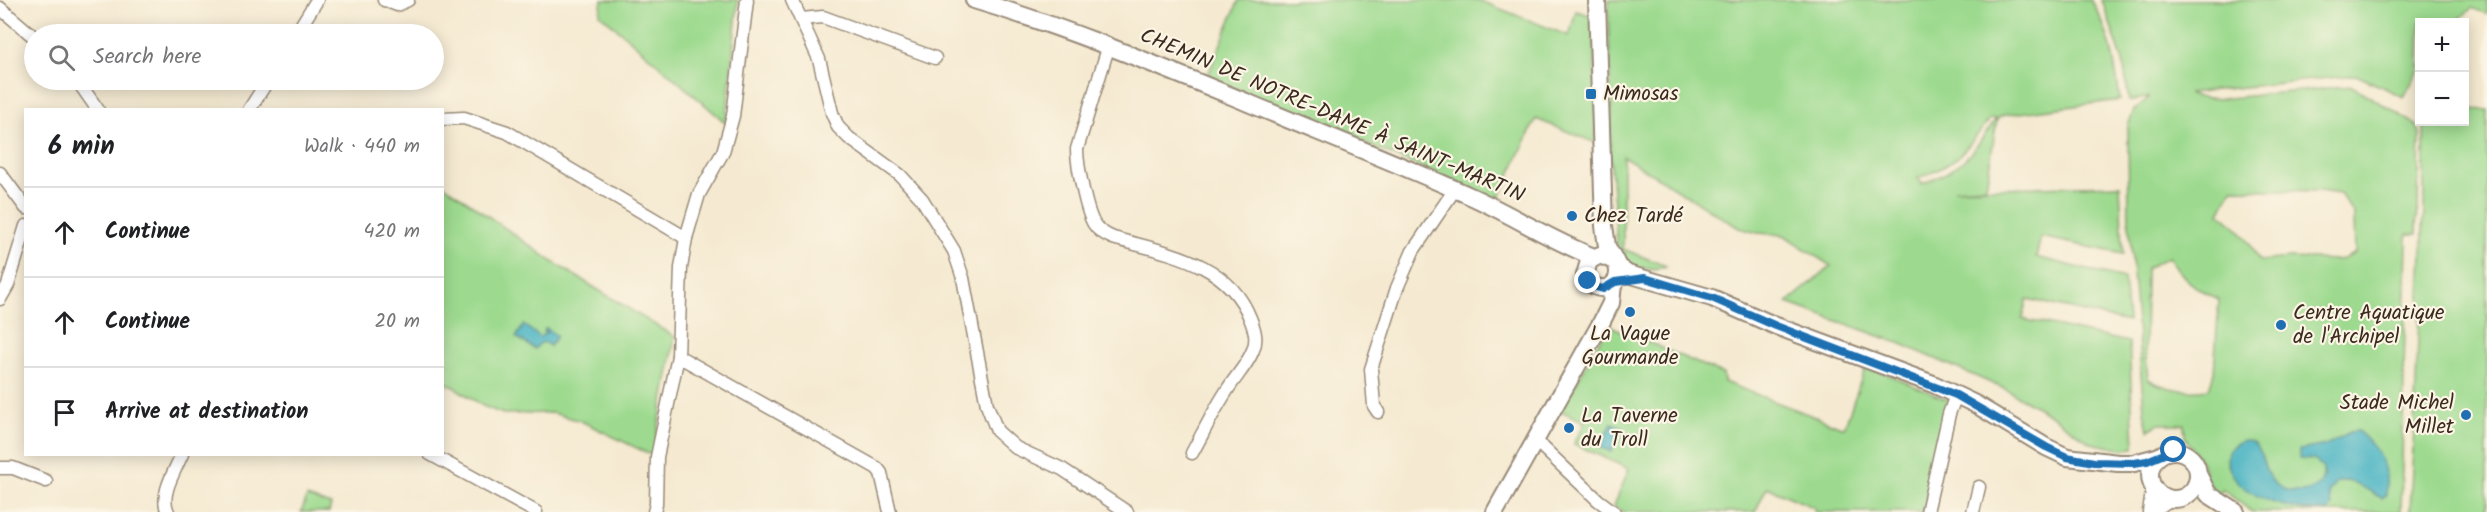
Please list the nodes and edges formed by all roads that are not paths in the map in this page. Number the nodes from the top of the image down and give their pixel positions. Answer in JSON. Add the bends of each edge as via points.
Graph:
{"nodes":[{"id":1,"x":317,"y":0,"type":"edge"},
{"id":2,"x":384,"y":0,"type":"edge"},
{"id":3,"x":408,"y":0,"type":"edge"},
{"id":4,"x":747,"y":0,"type":"edge"},
{"id":5,"x":792,"y":0,"type":"edge"},
{"id":6,"x":974,"y":0,"type":"edge"},
{"id":7,"x":1597,"y":0,"type":"edge"},
{"id":8,"x":0,"y":8,"type":"edge"},
{"id":9,"x":801,"y":19,"type":"junction"},
{"id":10,"x":302,"y":24,"type":"edge"},
{"id":11,"x":24,"y":28,"type":"edge"},
{"id":12,"x":1109,"y":45,"type":"junction"},
{"id":13,"x":936,"y":58,"type":"dead end"},
{"id":14,"x":84,"y":90,"type":"edge"},
{"id":15,"x":262,"y":90,"type":"edge"},
{"id":16,"x":97,"y":108,"type":"edge"},
{"id":17,"x":250,"y":108,"type":"edge"},
{"id":18,"x":444,"y":119,"type":"edge"},
{"id":19,"x":0,"y":173,"type":"edge"},
{"id":20,"x":1455,"y":189,"type":"junction"},
{"id":21,"x":24,"y":205,"type":"edge"},
{"id":22,"x":1604,"y":226,"type":"junction"},
{"id":23,"x":24,"y":233,"type":"edge"},
{"id":24,"x":687,"y":238,"type":"junction"},
{"id":25,"x":1592,"y":260,"type":"junction"},
{"id":26,"x":1612,"y":277,"type":"junction"},
{"id":27,"x":0,"y":299,"type":"edge"},
{"id":28,"x":678,"y":357,"type":"junction"},
{"id":29,"x":1956,"y":395,"type":"junction"},
{"id":30,"x":1378,"y":412,"type":"dead end"},
{"id":31,"x":1535,"y":440,"type":"junction"},
{"id":32,"x":1192,"y":453,"type":"dead end"},
{"id":33,"x":181,"y":456,"type":"edge"},
{"id":34,"x":434,"y":456,"type":"edge"},
{"id":35,"x":2073,"y":458,"type":"junction"},
{"id":36,"x":2157,"y":458,"type":"junction"},
{"id":37,"x":0,"y":468,"type":"edge"},
{"id":38,"x":2198,"y":474,"type":"junction"},
{"id":39,"x":46,"y":481,"type":"dead end"},
{"id":40,"x":2152,"y":484,"type":"junction"},
{"id":41,"x":1979,"y":487,"type":"dead end"},
{"id":42,"x":2178,"y":498,"type":"junction"},
{"id":43,"x":168,"y":512,"type":"edge"},
{"id":44,"x":536,"y":512,"type":"edge"},
{"id":45,"x":654,"y":512,"type":"edge"},
{"id":46,"x":890,"y":512,"type":"edge"},
{"id":47,"x":1126,"y":512,"type":"edge"},
{"id":48,"x":1495,"y":512,"type":"edge"},
{"id":49,"x":1614,"y":512,"type":"edge"},
{"id":50,"x":1927,"y":512,"type":"edge"},
{"id":51,"x":1973,"y":512,"type":"edge"},
{"id":52,"x":2150,"y":512,"type":"edge"},
{"id":53,"x":2222,"y":512,"type":"edge"},
{"id":54,"x":2236,"y":512,"type":"edge"}],
"edges":[{"from":1,"to":10,"type":"street"},
{"from":2,"to":3,"type":"street","via":[[397,5]]},
{"from":4,"to":24,"type":"street","via":[[733,116],[723,152],[699,194]]},
{"from":5,"to":9,"type":"street"},
{"from":6,"to":12,"type":"street","name":"CHEMIN DE NOTRE-DAME À SAINT-MARTIN"},
{"from":7,"to":22,"type":"street"},
{"from":8,"to":11,"type":"street"},
{"from":9,"to":13,"type":"street","via":[[823,17]]},
{"from":9,"to":47,"type":"street","via":[[819,59],[838,127],[900,175],[922,199],[954,251],[963,278],[987,405],[997,431],[1016,448],[1062,470]]},
{"from":12,"to":20,"type":"street","name":"CHEMIN DE NOTRE-DAME À SAINT-MARTIN"},
{"from":12,"to":32,"type":"street","via":[[1077,149],[1094,224],[1113,238],[1181,257],[1217,276],[1240,297],[1255,336],[1254,350]]},
{"from":14,"to":16,"type":"street"},
{"from":15,"to":17,"type":"street"},
{"from":18,"to":24,"type":"street","via":[[464,118],[507,132]]},
{"from":19,"to":21,"type":"street"},
{"from":20,"to":25,"type":"street","name":"CHEMIN DE NOTRE-DAME À SAINT-MARTIN","via":[[1505,211]]},
{"from":20,"to":30,"type":"street","via":[[1413,251],[1397,288],[1371,369]]},
{"from":22,"to":25,"type":"street"},
{"from":22,"to":26,"type":"street"},
{"from":23,"to":27,"type":"street"},
{"from":24,"to":28,"type":"street","via":[[681,268]]},
{"from":25,"to":26,"type":"street","name":"CHEMIN DE NOTRE-DAME À SAINT-MARTIN","via":[[1604,256]]},
{"from":25,"to":26,"type":"street","via":[[1588,281]]},
{"from":26,"to":29,"type":"street","via":[[1628,274],[1712,298]]},
{"from":26,"to":31,"type":"street","via":[[1604,315]]},
{"from":28,"to":45,"type":"street","via":[[657,457]]},
{"from":28,"to":46,"type":"street","via":[[877,468]]},
{"from":29,"to":35,"type":"street","via":[[2046,447]]},
{"from":29,"to":50,"type":"street"},
{"from":31,"to":48,"type":"street"},
{"from":31,"to":49,"type":"street"},
{"from":33,"to":43,"type":"street","via":[[164,497]]},
{"from":34,"to":44,"type":"street"},
{"from":35,"to":36,"type":"street","via":[[2134,463]]},
{"from":35,"to":40,"type":"street","via":[[2095,470],[2133,472]]},
{"from":36,"to":38,"type":"street","via":[[2174,450],[2184,452],[2197,465]]},
{"from":36,"to":40,"type":"street","via":[[2150,475]]},
{"from":37,"to":39,"type":"street","via":[[13,468]]},
{"from":38,"to":42,"type":"street","via":[[2191,492]]},
{"from":38,"to":54,"type":"street","via":[[2208,494]]},
{"from":40,"to":42,"type":"street","via":[[2157,492]]},
{"from":40,"to":52,"type":"street"},
{"from":41,"to":51,"type":"street"},
{"from":42,"to":52,"type":"street"},
{"from":42,"to":53,"type":"street","via":[[2204,502]]}]}
